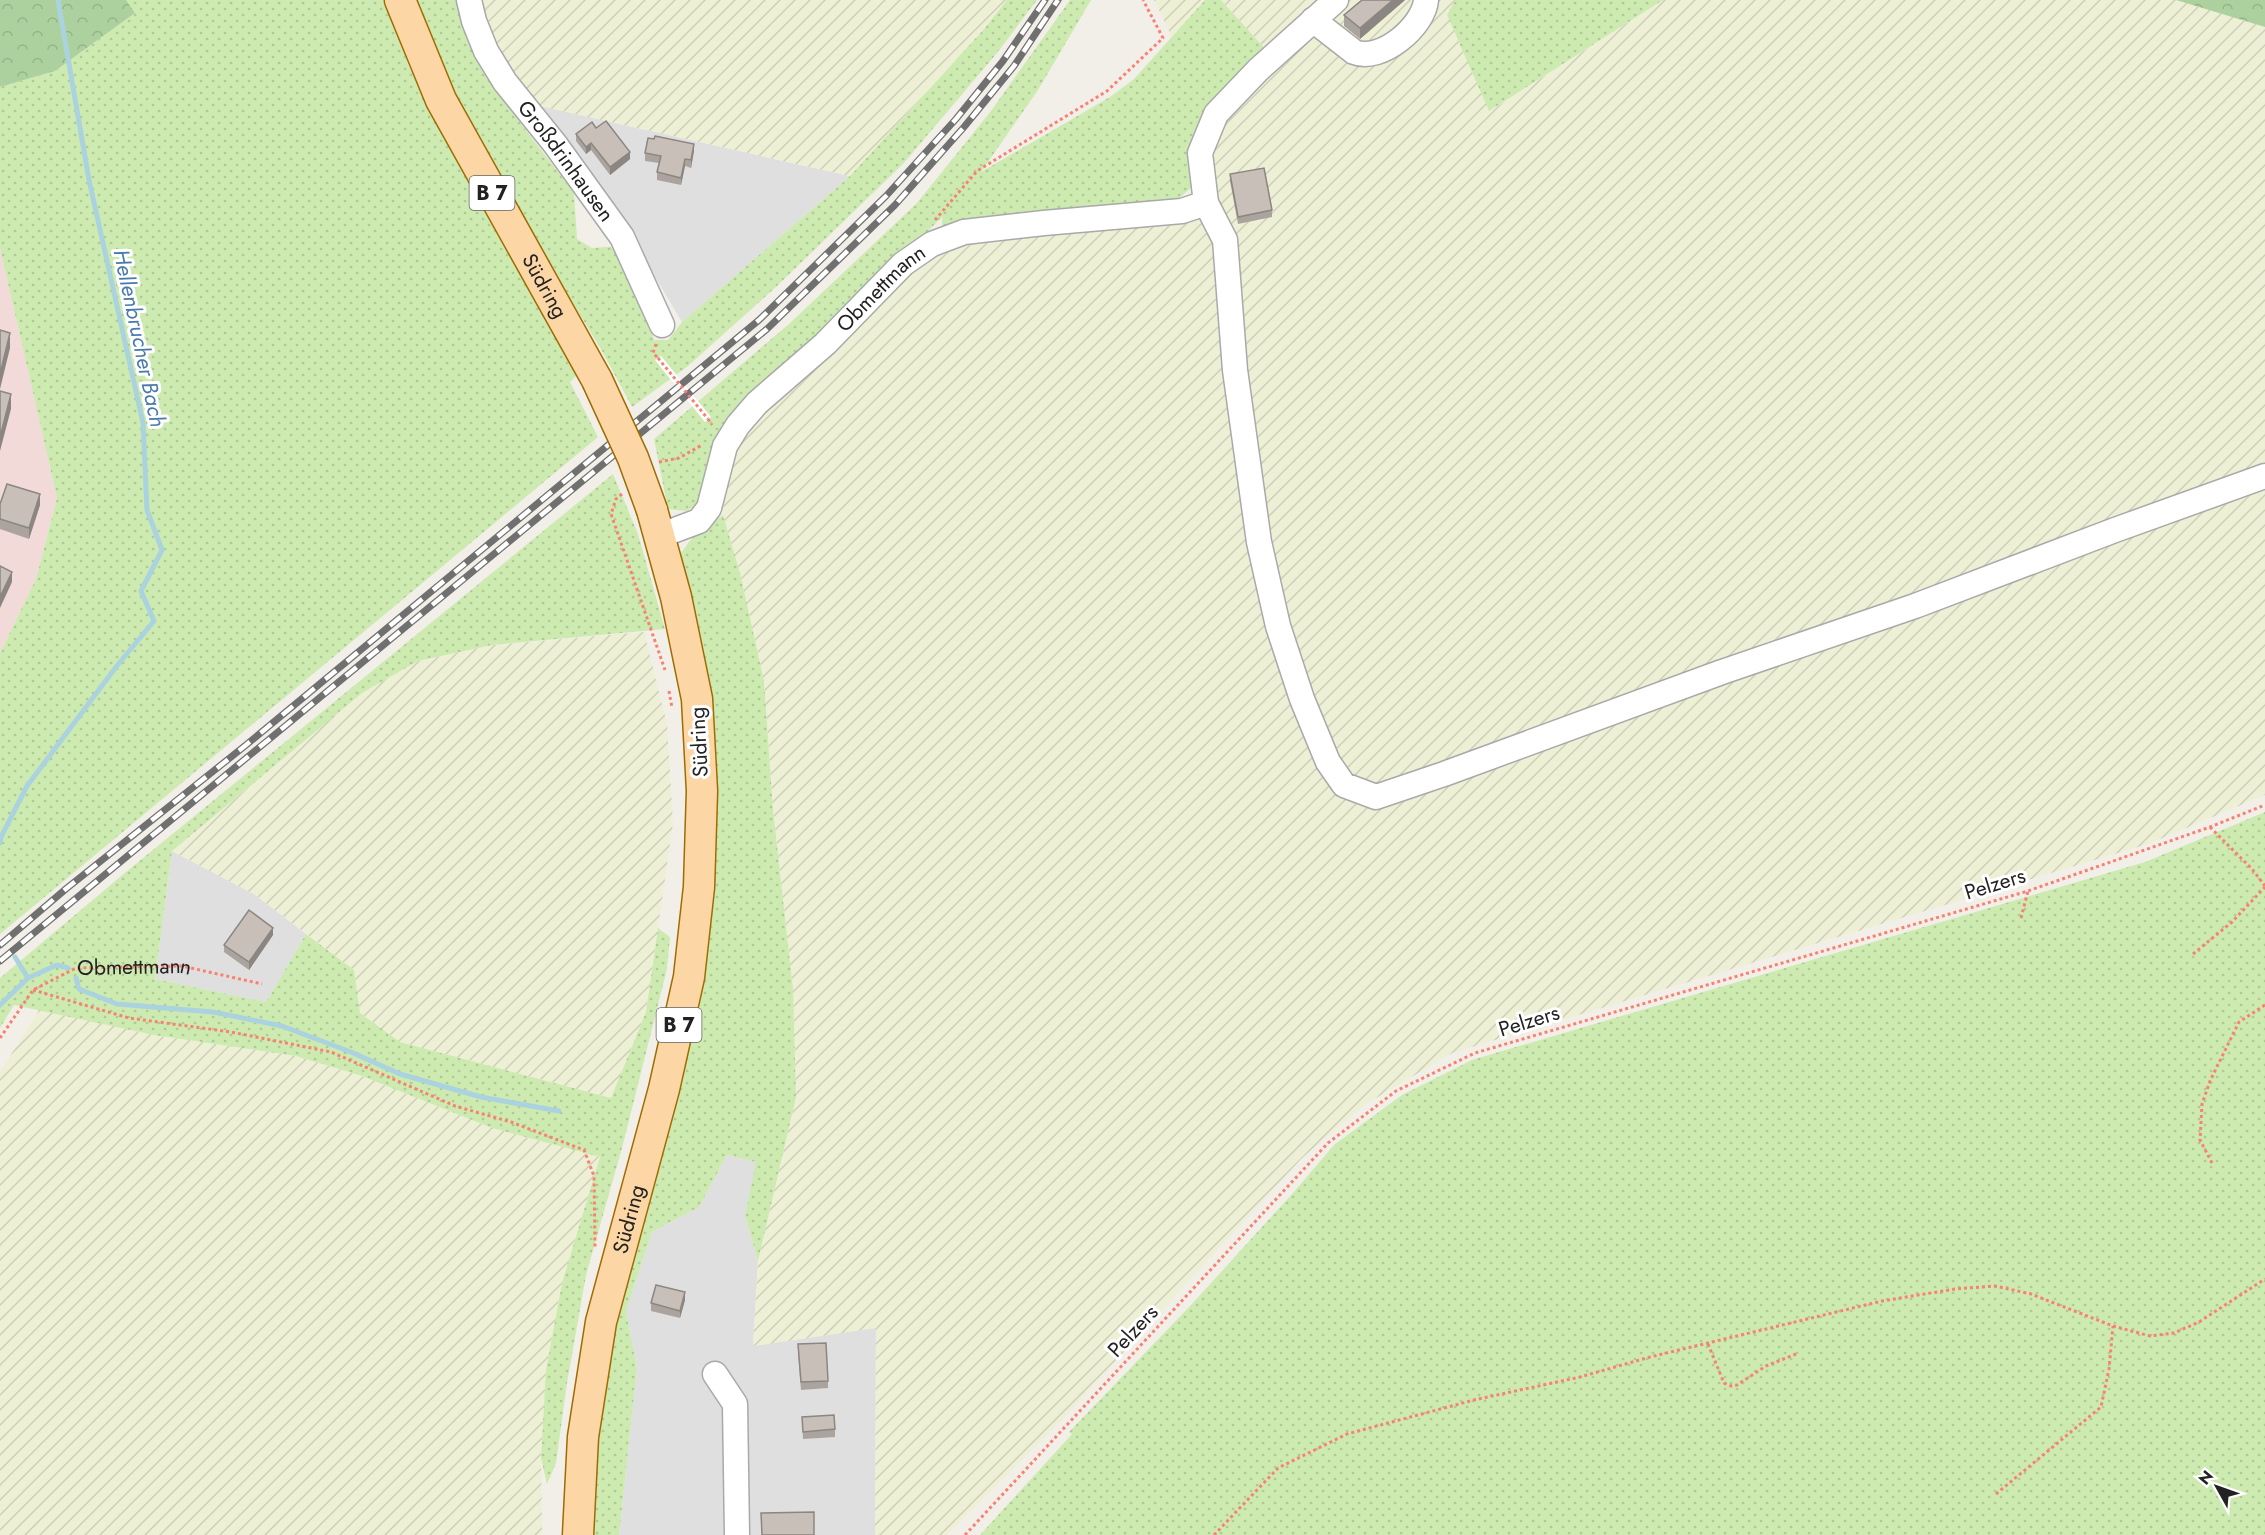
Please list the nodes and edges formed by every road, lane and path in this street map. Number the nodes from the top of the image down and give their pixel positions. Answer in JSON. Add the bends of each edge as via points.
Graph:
{"nodes":[{"id":1,"x":400,"y":0,"type":"edge"},
{"id":2,"x":468,"y":0,"type":"edge"},
{"id":3,"x":1143,"y":0,"type":"edge"},
{"id":4,"x":1336,"y":0,"type":"edge"},
{"id":5,"x":1426,"y":0,"type":"edge"},
{"id":6,"x":1313,"y":20,"type":"junction"},
{"id":7,"x":1206,"y":203,"type":"junction"},
{"id":8,"x":933,"y":222,"type":"dead end"},
{"id":9,"x":662,"y":325,"type":"dead end"},
{"id":10,"x":658,"y":358,"type":"dead end"},
{"id":11,"x":712,"y":425,"type":"dead end"},
{"id":12,"x":707,"y":435,"type":"dead end"},
{"id":13,"x":653,"y":467,"type":"dead end"},
{"id":14,"x":2265,"y":476,"type":"edge"},
{"id":15,"x":623,"y":493,"type":"dead end"},
{"id":16,"x":655,"y":523,"type":"junction"},
{"id":17,"x":666,"y":673,"type":"dead end"},
{"id":18,"x":668,"y":684,"type":"dead end"},
{"id":19,"x":673,"y":717,"type":"dead end"},
{"id":20,"x":2265,"y":805,"type":"edge"},
{"id":21,"x":2210,"y":827,"type":"junction"},
{"id":22,"x":2265,"y":887,"type":"edge"},
{"id":23,"x":2028,"y":891,"type":"junction"},
{"id":24,"x":2020,"y":918,"type":"dead end"},
{"id":25,"x":2193,"y":954,"type":"dead end"},
{"id":26,"x":262,"y":984,"type":"dead end"},
{"id":27,"x":33,"y":990,"type":"junction"},
{"id":28,"x":2265,"y":1005,"type":"edge"},
{"id":29,"x":0,"y":1038,"type":"edge"},
{"id":30,"x":2211,"y":1163,"type":"dead end"},
{"id":31,"x":595,"y":1249,"type":"dead end"},
{"id":32,"x":2265,"y":1279,"type":"edge"},
{"id":33,"x":2113,"y":1326,"type":"junction"},
{"id":34,"x":1708,"y":1344,"type":"junction"},
{"id":35,"x":1796,"y":1354,"type":"dead end"},
{"id":36,"x":715,"y":1374,"type":"dead end"},
{"id":37,"x":1996,"y":1494,"type":"dead end"},
{"id":38,"x":578,"y":1535,"type":"edge"},
{"id":39,"x":737,"y":1535,"type":"edge"},
{"id":40,"x":965,"y":1535,"type":"edge"},
{"id":41,"x":1214,"y":1535,"type":"edge"}],
"edges":[{"from":1,"to":16,"type":"main road","name":"Südring","number":"B 7","bridge":true,"via":[[441,100],[597,380],[633,458]]},
{"from":2,"to":9,"type":"street","name":"Großdrinhausen","via":[[486,51],[505,81],[622,237]]},
{"from":3,"to":8,"type":"path","via":[[1163,38],[1107,91],[977,171]]},
{"from":4,"to":6,"type":"street"},
{"from":5,"to":6,"type":"street","via":[[1424,14],[1415,26],[1394,44],[1371,54],[1354,52]]},
{"from":6,"to":7,"type":"street","via":[[1257,70],[1216,114],[1200,153]]},
{"from":7,"to":14,"type":"street","via":[[1225,240],[1235,370],[1259,542],[1278,626],[1328,762],[1344,785],[1376,797],[1915,606]]},
{"from":7,"to":16,"type":"street","name":"Obmettmann","via":[[1182,211],[964,232],[932,244],[903,264],[738,425],[724,446],[709,508],[699,522]]},
{"from":10,"to":11,"type":"path","bridge":true},
{"from":12,"to":13,"type":"path","via":[[702,445]]},
{"from":15,"to":17,"type":"path","via":[[611,514]]},
{"from":16,"to":38,"type":"main road","name":"Südring","number":"B 7","via":[[676,597],[697,699],[702,791],[699,887],[689,977],[664,1089],[601,1322],[583,1437]]},
{"from":18,"to":19,"type":"path"},
{"from":20,"to":21,"type":"path","name":"Pelzers"},
{"from":21,"to":22,"type":"path"},
{"from":21,"to":23,"type":"path","name":"Pelzers"},
{"from":22,"to":25,"type":"path","via":[[2232,922]]},
{"from":23,"to":24,"type":"path"},
{"from":23,"to":40,"type":"path","name":"Pelzers","via":[[1474,1053],[1396,1091],[1328,1143]]},
{"from":26,"to":27,"type":"path","name":"Obmettmann","via":[[182,966],[76,968]]},
{"from":27,"to":29,"type":"path","name":"Obmettmann"},
{"from":27,"to":31,"type":"path","via":[[129,1018],[231,1032],[331,1052],[456,1106],[512,1122],[584,1150],[594,1176]]},
{"from":28,"to":30,"type":"path","via":[[2239,1022],[2202,1104],[2200,1140]]},
{"from":32,"to":33,"type":"path","via":[[2199,1322],[2174,1333],[2150,1336]]},
{"from":33,"to":34,"type":"path","via":[[2031,1294],[1995,1286],[1882,1301]]},
{"from":33,"to":37,"type":"path","via":[[2101,1407]]},
{"from":34,"to":35,"type":"path","via":[[1724,1383],[1731,1386]]},
{"from":34,"to":41,"type":"path","via":[[1347,1434],[1278,1468]]},
{"from":36,"to":39,"type":"street","via":[[735,1404]]}]}
